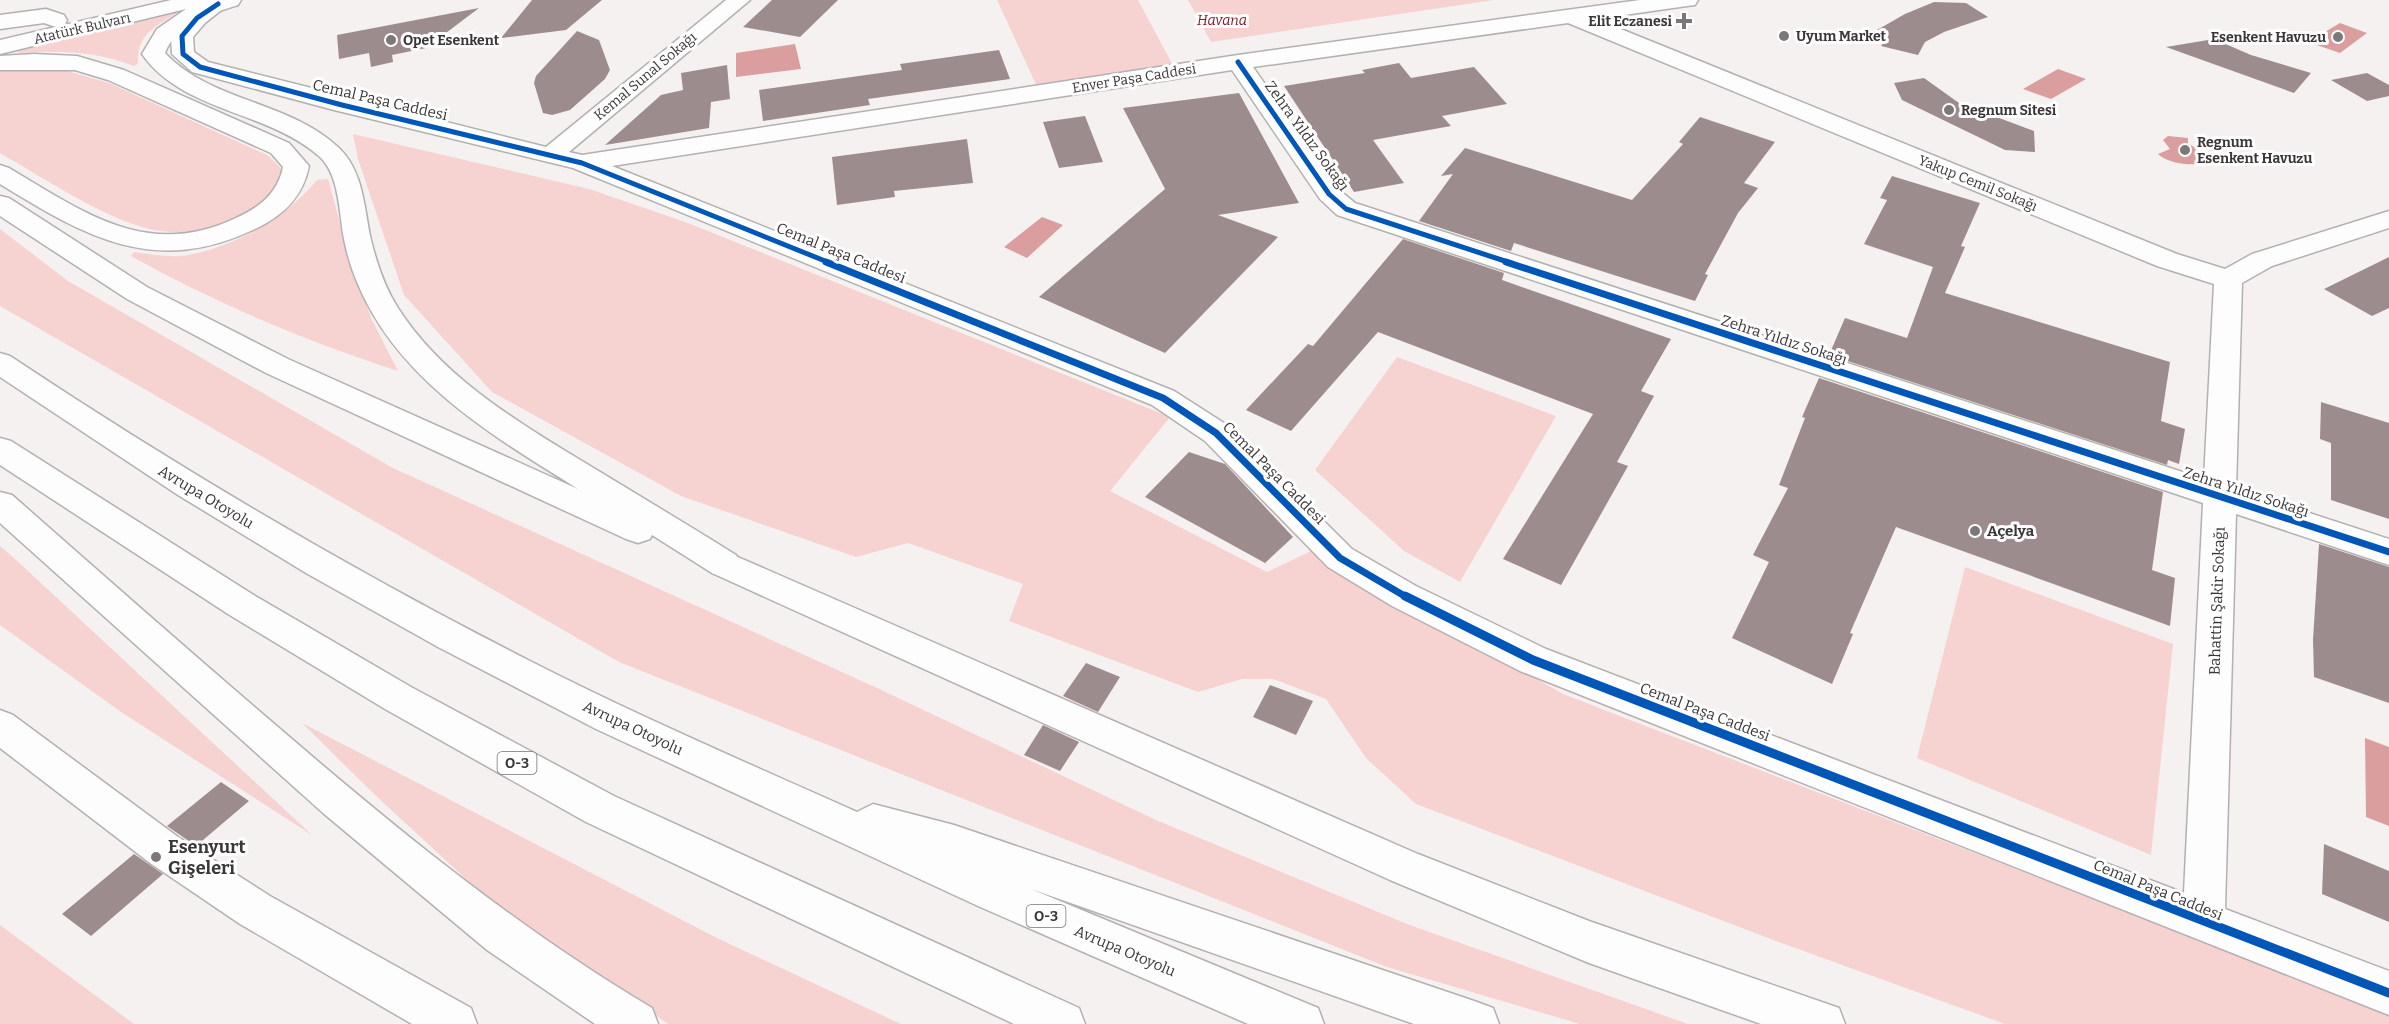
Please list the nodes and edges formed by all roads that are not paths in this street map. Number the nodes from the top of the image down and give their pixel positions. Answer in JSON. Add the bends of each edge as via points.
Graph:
{"nodes":[{"id":1,"x":58,"y":0,"type":"edge"},
{"id":2,"x":117,"y":0,"type":"edge"},
{"id":3,"x":740,"y":0,"type":"edge"},
{"id":4,"x":1686,"y":0,"type":"edge"},
{"id":5,"x":211,"y":1,"type":"edge"},
{"id":6,"x":1570,"y":17,"type":"junction"},
{"id":7,"x":0,"y":21,"type":"edge"},
{"id":8,"x":8,"y":45,"type":"edge"},
{"id":9,"x":1238,"y":62,"type":"junction"},
{"id":10,"x":0,"y":63,"type":"edge"},
{"id":11,"x":567,"y":158,"type":"junction"},
{"id":12,"x":0,"y":173,"type":"edge"},
{"id":13,"x":0,"y":204,"type":"edge"},
{"id":14,"x":2389,"y":219,"type":"edge"},
{"id":15,"x":2228,"y":279,"type":"junction"},
{"id":16,"x":0,"y":363,"type":"edge"},
{"id":17,"x":0,"y":449,"type":"edge"},
{"id":18,"x":2221,"y":499,"type":"junction"},
{"id":19,"x":0,"y":504,"type":"edge"},
{"id":20,"x":2389,"y":552,"type":"edge"},
{"id":21,"x":724,"y":564,"type":"junction"},
{"id":22,"x":0,"y":726,"type":"edge"},
{"id":23,"x":792,"y":802,"type":"junction"},
{"id":24,"x":2204,"y":923,"type":"junction"},
{"id":25,"x":2389,"y":993,"type":"edge"},
{"id":26,"x":455,"y":1024,"type":"edge"},
{"id":27,"x":636,"y":1024,"type":"edge"},
{"id":28,"x":1063,"y":1024,"type":"edge"},
{"id":29,"x":1302,"y":1024,"type":"edge"},
{"id":30,"x":1477,"y":1024,"type":"edge"},
{"id":31,"x":1822,"y":1024,"type":"edge"}],
"edges":[{"from":1,"to":7,"type":"main road","name":"Atatürk Bulvarı"},
{"from":2,"to":5,"type":"main road","via":[[144,7]]},
{"from":3,"to":11,"type":"main road","name":"Kemal Sunal Sokağı"},
{"from":4,"to":6,"type":"main road","name":"Enver Paşa Caddesi"},
{"from":5,"to":8,"type":"main road","name":"Atatürk Bulvarı"},
{"from":5,"to":11,"type":"main road","name":"Cemal Paşa Caddesi","via":[[182,36],[183,54],[200,67]]},
{"from":5,"to":21,"type":"main road","via":[[162,35],[153,54],[161,67],[292,125],[332,154],[346,180],[358,241],[384,309],[428,366],[500,424]]},
{"from":6,"to":9,"type":"main road","name":"Enver Paşa Caddesi"},
{"from":6,"to":15,"type":"main road","name":"Yakup Cemil Sokağı","via":[[2167,260]]},
{"from":7,"to":8,"type":"main road","via":[[57,19],[44,30]]},
{"from":9,"to":11,"type":"main road","name":"Enver Paşa Caddesi"},
{"from":9,"to":18,"type":"main road","name":"Zehra Yıldız Sokağı","via":[[1329,194],[1346,209]]},
{"from":10,"to":12,"type":"main road","via":[[77,63],[116,75],[280,148],[296,166],[293,186],[272,208],[239,227],[183,244],[150,245],[114,235]]},
{"from":11,"to":24,"type":"main road","name":"Cemal Paşa Caddesi","via":[[1163,398],[1216,433],[1340,558],[1404,596],[1533,660]]},
{"from":13,"to":21,"type":"main road","via":[[137,294],[277,366],[549,491]]},
{"from":14,"to":15,"type":"main road","via":[[2262,260]]},
{"from":15,"to":18,"type":"main road","name":"Bahattin Şakir Sokağı"},
{"from":16,"to":23,"type":"main road","name":"Avrupa Otoyolu","number":"O-3","via":[[155,467],[322,565],[617,722]]},
{"from":17,"to":28,"type":"main road","number":"O-3","via":[[240,604],[398,698],[600,809]]},
{"from":18,"to":20,"type":"main road","name":"Zehra Yıldız Sokağı"},
{"from":18,"to":24,"type":"main road","name":"Bahattin Şakir Sokağı"},
{"from":19,"to":27,"type":"main road","via":[[389,847],[483,923]]},
{"from":21,"to":31,"type":"main road","via":[[1404,867],[1589,942]]},
{"from":22,"to":26,"type":"main road","via":[[164,850],[255,910]]},
{"from":23,"to":29,"type":"main road","name":"Avrupa Otoyolu","number":"O-3","via":[[1132,955]]},
{"from":23,"to":30,"type":"main road","via":[[954,843]]},
{"from":24,"to":25,"type":"main road","name":"Cemal Paşa Caddesi"}]}
